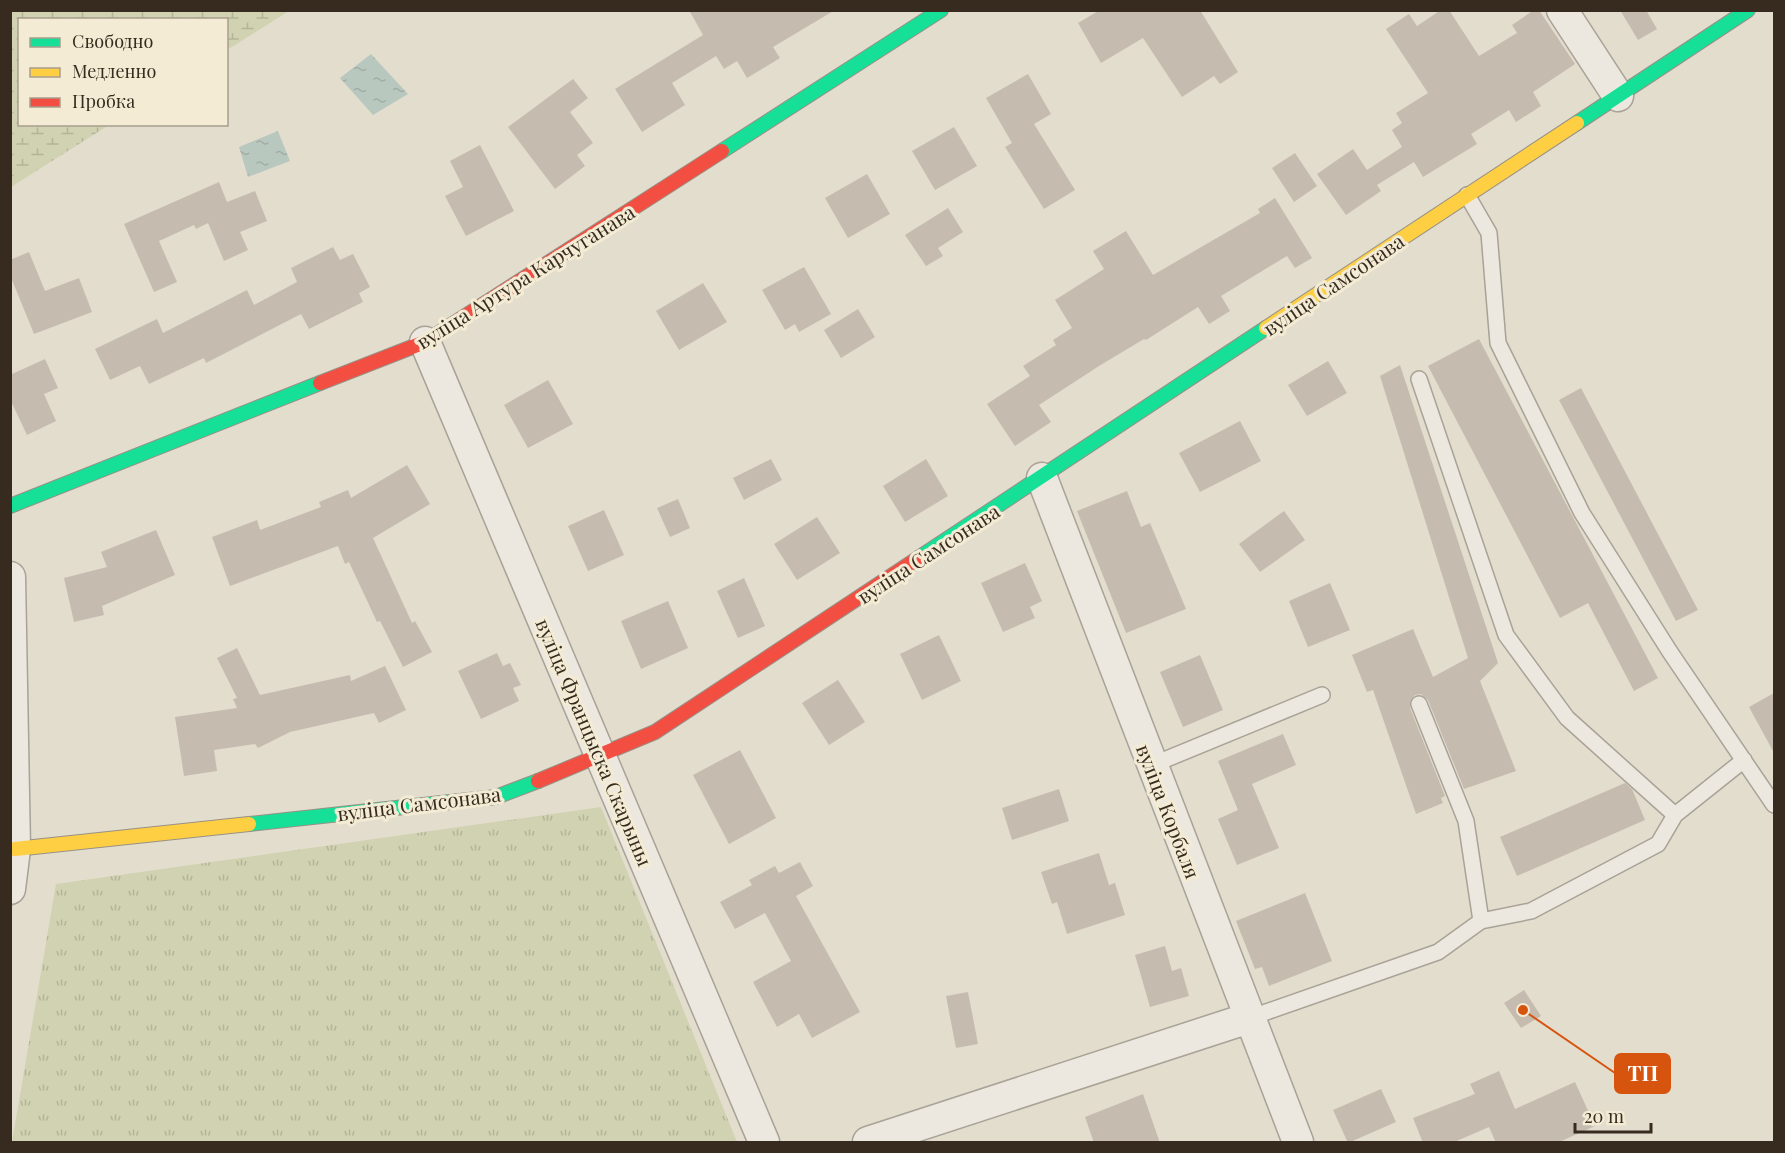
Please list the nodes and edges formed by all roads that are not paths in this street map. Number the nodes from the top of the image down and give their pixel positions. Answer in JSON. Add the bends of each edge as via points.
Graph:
{"nodes":[{"id":1,"x":941,"y":10,"type":"edge"},
{"id":2,"x":1562,"y":10,"type":"edge"},
{"id":3,"x":1748,"y":10,"type":"edge"},
{"id":4,"x":1618,"y":96,"type":"junction"},
{"id":5,"x":1467,"y":195,"type":"junction"},
{"id":6,"x":425,"y":342,"type":"junction"},
{"id":7,"x":1419,"y":379,"type":"dead end"},
{"id":8,"x":1042,"y":478,"type":"junction"},
{"id":9,"x":10,"y":506,"type":"edge"},
{"id":10,"x":10,"y":577,"type":"edge"},
{"id":11,"x":1322,"y":695,"type":"dead end"},
{"id":12,"x":1419,"y":704,"type":"dead end"},
{"id":13,"x":602,"y":756,"type":"junction"},
{"id":14,"x":1744,"y":760,"type":"junction"},
{"id":15,"x":1152,"y":765,"type":"junction"},
{"id":16,"x":1774,"y":805,"type":"edge"},
{"id":17,"x":1675,"y":815,"type":"junction"},
{"id":18,"x":13,"y":849,"type":"edge"},
{"id":19,"x":10,"y":889,"type":"edge"},
{"id":20,"x":1481,"y":921,"type":"junction"},
{"id":21,"x":1249,"y":1018,"type":"junction"},
{"id":22,"x":764,"y":1143,"type":"edge"},
{"id":23,"x":868,"y":1143,"type":"edge"},
{"id":24,"x":1298,"y":1143,"type":"edge"}],
"edges":[{"from":1,"to":6,"type":"street","name":"вуліца Артура Карчуганава"},
{"from":2,"to":4,"type":"street"},
{"from":3,"to":4,"type":"street","name":"вуліца Самсонава"},
{"from":4,"to":5,"type":"street","name":"вуліца Самсонава"},
{"from":5,"to":8,"type":"street","name":"вуліца Самсонава"},
{"from":5,"to":14,"type":"lane","via":[[1489,233],[1498,343],[1519,386],[1582,513]]},
{"from":6,"to":9,"type":"street","name":"вуліца Артура Карчуганава"},
{"from":6,"to":13,"type":"street","name":"вуліца Францыска Скарыны"},
{"from":7,"to":17,"type":"lane","via":[[1506,635],[1567,718]]},
{"from":8,"to":13,"type":"street","name":"вуліца Самсонава","via":[[655,732]]},
{"from":8,"to":15,"type":"street","name":"вуліца Корбаля"},
{"from":10,"to":18,"type":"street"},
{"from":11,"to":15,"type":"lane"},
{"from":12,"to":20,"type":"lane","via":[[1466,821]]},
{"from":13,"to":18,"type":"street","name":"вуліца Самсонава","via":[[496,797]]},
{"from":13,"to":22,"type":"street","name":"вуліца Францыска Скарыны"},
{"from":14,"to":16,"type":"lane"},
{"from":14,"to":17,"type":"lane"},
{"from":15,"to":21,"type":"street","name":"вуліца Корбаля"},
{"from":17,"to":20,"type":"lane","via":[[1658,844],[1532,911]]},
{"from":18,"to":19,"type":"street"},
{"from":20,"to":21,"type":"lane","via":[[1438,952]]},
{"from":21,"to":23,"type":"street"},
{"from":21,"to":24,"type":"street","name":"вуліца Корбаля"}]}
